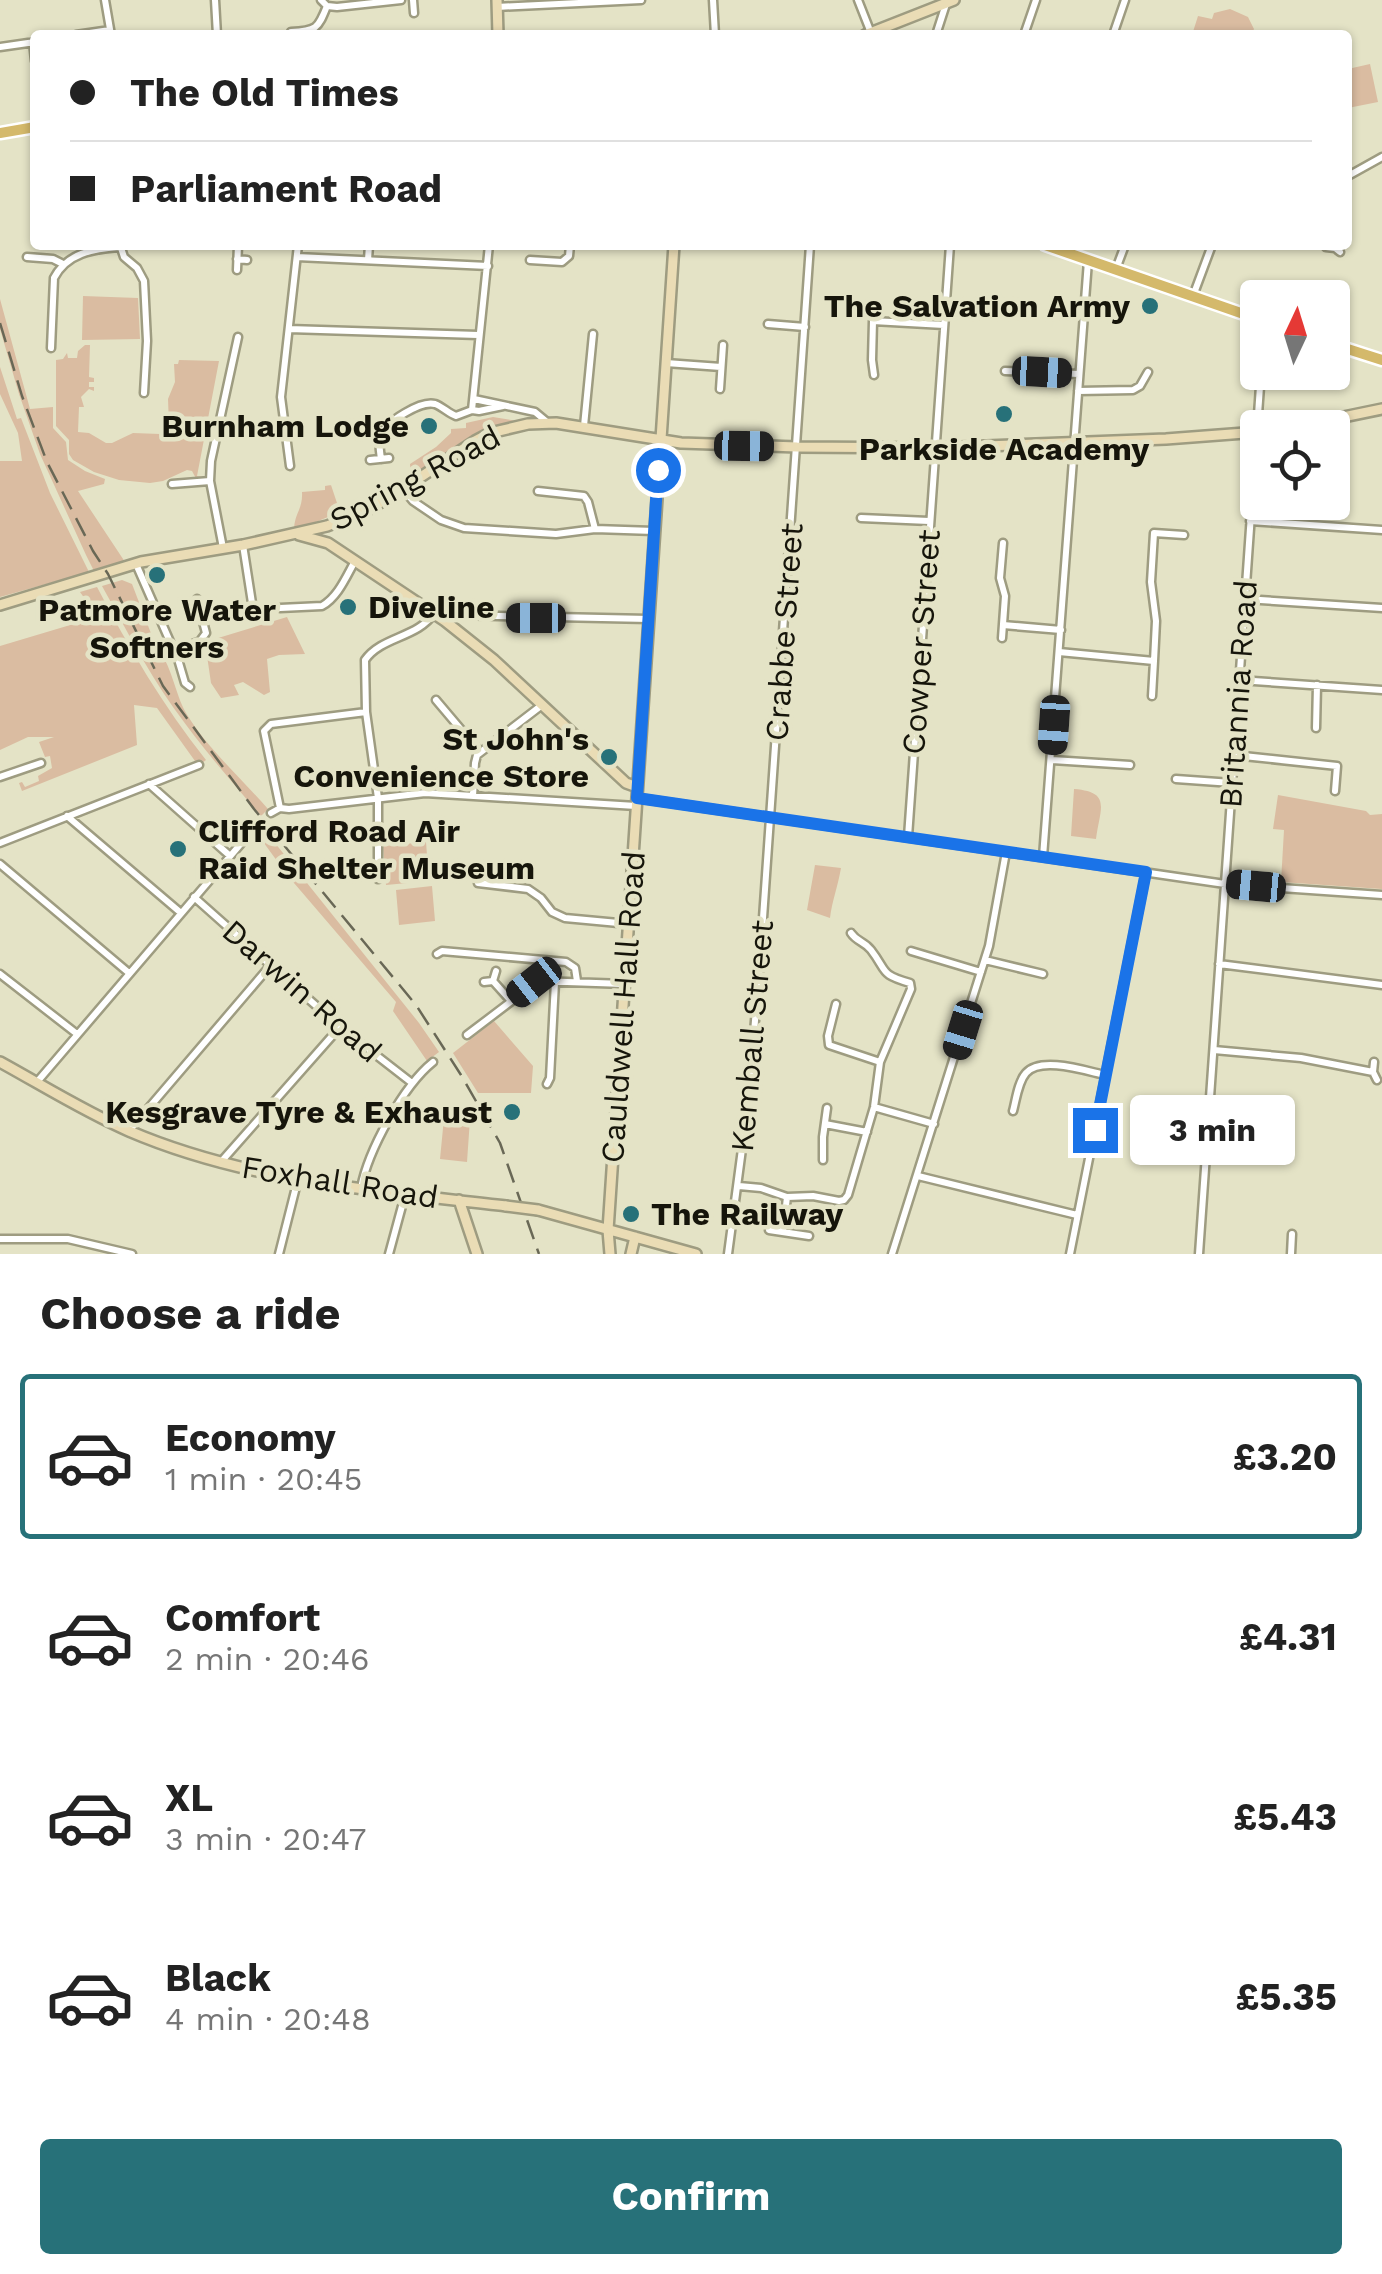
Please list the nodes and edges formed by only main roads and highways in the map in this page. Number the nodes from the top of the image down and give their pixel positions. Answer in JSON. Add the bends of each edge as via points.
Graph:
{"nodes":[{"id":1,"x":30,"y":128,"type":"edge"},
{"id":2,"x":0,"y":133,"type":"edge"},
{"id":3,"x":1060,"y":250,"type":"edge"},
{"id":4,"x":1240,"y":313,"type":"edge"},
{"id":5,"x":1350,"y":350,"type":"edge"},
{"id":6,"x":1382,"y":360,"type":"edge"}],
"edges":[{"from":1,"to":2,"type":"main road"},
{"from":3,"to":4,"type":"main road"},
{"from":5,"to":6,"type":"main road"}]}
